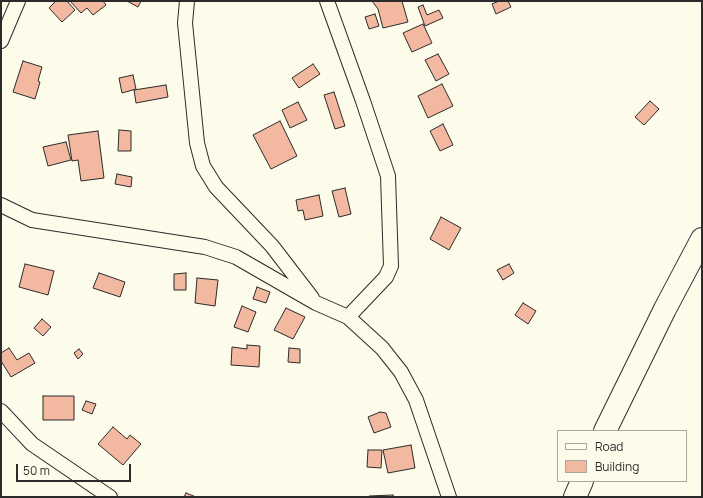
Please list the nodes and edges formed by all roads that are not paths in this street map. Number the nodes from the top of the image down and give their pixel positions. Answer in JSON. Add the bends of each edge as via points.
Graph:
{"nodes":[{"id":1,"x":18,"y":1,"type":"edge"},
{"id":2,"x":187,"y":1,"type":"edge"},
{"id":3,"x":327,"y":1,"type":"edge"},
{"id":4,"x":1,"y":41,"type":"edge"},
{"id":5,"x":1,"y":205,"type":"edge"},
{"id":6,"x":702,"y":239,"type":"edge"},
{"id":7,"x":316,"y":303,"type":"junction"},
{"id":8,"x":348,"y":317,"type":"junction"},
{"id":9,"x":1,"y":411,"type":"edge"},
{"id":10,"x":606,"y":430,"type":"edge"},
{"id":11,"x":582,"y":482,"type":"edge"},
{"id":12,"x":110,"y":497,"type":"edge"},
{"id":13,"x":449,"y":497,"type":"edge"},
{"id":14,"x":575,"y":497,"type":"edge"}],
"edges":[{"from":1,"to":4,"type":"street"},
{"from":2,"to":7,"type":"street","via":[[185,23],[197,143],[203,166],[216,187],[272,246]]},
{"from":3,"to":8,"type":"street","via":[[388,176],[391,266],[386,277]]},
{"from":5,"to":7,"type":"street","via":[[32,220],[205,247],[236,256]]},
{"from":6,"to":10,"type":"main road"},
{"from":7,"to":8,"type":"street"},
{"from":8,"to":13,"type":"street","via":[[382,348],[401,372],[416,400]]},
{"from":9,"to":12,"type":"street","via":[[32,444]]},
{"from":11,"to":14,"type":"main road"}]}
